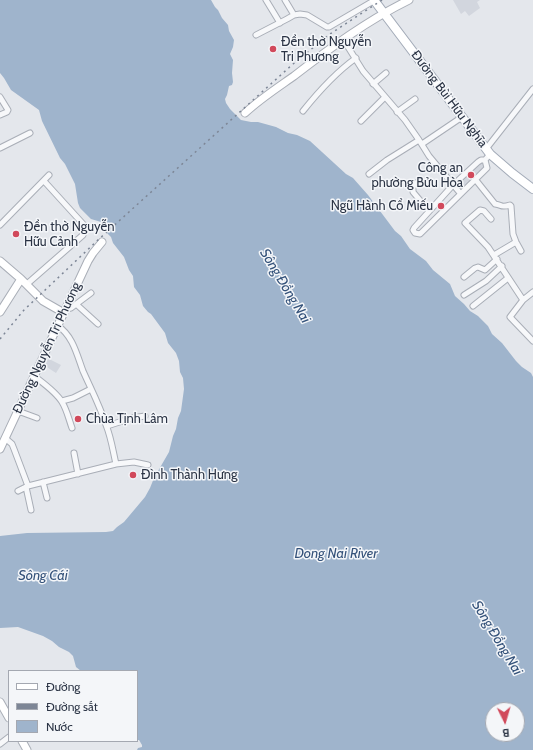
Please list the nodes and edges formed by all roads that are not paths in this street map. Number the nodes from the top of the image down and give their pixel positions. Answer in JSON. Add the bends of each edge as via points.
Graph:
{"nodes":[{"id":1,"x":266,"y":0,"type":"edge"},
{"id":2,"x":285,"y":0,"type":"edge"},
{"id":3,"x":374,"y":0,"type":"edge"},
{"id":4,"x":409,"y":0,"type":"edge"},
{"id":5,"x":384,"y":14,"type":"junction"},
{"id":6,"x":294,"y":15,"type":"junction"},
{"id":7,"x":280,"y":23,"type":"junction"},
{"id":8,"x":256,"y":35,"type":"dead end"},
{"id":9,"x":343,"y":39,"type":"junction"},
{"id":10,"x":356,"y":58,"type":"junction"},
{"id":11,"x":386,"y":73,"type":"dead end"},
{"id":12,"x":373,"y":84,"type":"junction"},
{"id":13,"x":533,"y":89,"type":"edge"},
{"id":14,"x":385,"y":96,"type":"junction"},
{"id":15,"x":0,"y":97,"type":"edge"},
{"id":16,"x":415,"y":100,"type":"dead end"},
{"id":17,"x":303,"y":111,"type":"dead end"},
{"id":18,"x":397,"y":112,"type":"junction"},
{"id":19,"x":246,"y":114,"type":"dead end"},
{"id":20,"x":0,"y":115,"type":"edge"},
{"id":21,"x":462,"y":117,"type":"junction"},
{"id":22,"x":360,"y":121,"type":"dead end"},
{"id":23,"x":30,"y":134,"type":"dead end"},
{"id":24,"x":421,"y":142,"type":"junction"},
{"id":25,"x":0,"y":148,"type":"edge"},
{"id":26,"x":487,"y":154,"type":"junction"},
{"id":27,"x":369,"y":174,"type":"dead end"},
{"id":28,"x":49,"y":175,"type":"dead end"},
{"id":29,"x":476,"y":179,"type":"junction"},
{"id":30,"x":44,"y":181,"type":"junction"},
{"id":31,"x":416,"y":184,"type":"dead end"},
{"id":32,"x":453,"y":185,"type":"junction"},
{"id":33,"x":533,"y":189,"type":"edge"},
{"id":34,"x":460,"y":193,"type":"junction"},
{"id":35,"x":429,"y":211,"type":"junction"},
{"id":36,"x":491,"y":218,"type":"dead end"},
{"id":37,"x":0,"y":225,"type":"edge"},
{"id":38,"x":516,"y":242,"type":"junction"},
{"id":39,"x":103,"y":243,"type":"dead end"},
{"id":40,"x":521,"y":251,"type":"dead end"},
{"id":41,"x":495,"y":257,"type":"junction"},
{"id":42,"x":0,"y":261,"type":"edge"},
{"id":43,"x":502,"y":266,"type":"junction"},
{"id":44,"x":464,"y":277,"type":"dead end"},
{"id":45,"x":508,"y":278,"type":"junction"},
{"id":46,"x":21,"y":279,"type":"junction"},
{"id":47,"x":27,"y":284,"type":"junction"},
{"id":48,"x":91,"y":292,"type":"dead end"},
{"id":49,"x":533,"y":292,"type":"edge"},
{"id":50,"x":464,"y":295,"type":"dead end"},
{"id":51,"x":523,"y":300,"type":"junction"},
{"id":52,"x":76,"y":304,"type":"junction"},
{"id":53,"x":473,"y":306,"type":"dead end"},
{"id":54,"x":65,"y":311,"type":"junction"},
{"id":55,"x":0,"y":312,"type":"edge"},
{"id":56,"x":98,"y":324,"type":"dead end"},
{"id":57,"x":58,"y":326,"type":"junction"},
{"id":58,"x":533,"y":341,"type":"edge"},
{"id":59,"x":34,"y":376,"type":"junction"},
{"id":60,"x":91,"y":389,"type":"junction"},
{"id":61,"x":62,"y":402,"type":"junction"},
{"id":62,"x":18,"y":411,"type":"junction"},
{"id":63,"x":145,"y":416,"type":"dead end"},
{"id":64,"x":37,"y":418,"type":"dead end"},
{"id":65,"x":107,"y":426,"type":"junction"},
{"id":66,"x":72,"y":428,"type":"dead end"},
{"id":67,"x":4,"y":435,"type":"edge"},
{"id":68,"x":0,"y":449,"type":"edge"},
{"id":69,"x":74,"y":453,"type":"dead end"},
{"id":70,"x":116,"y":464,"type":"junction"},
{"id":71,"x":148,"y":465,"type":"dead end"},
{"id":72,"x":78,"y":474,"type":"junction"},
{"id":73,"x":43,"y":482,"type":"junction"},
{"id":74,"x":27,"y":486,"type":"junction"},
{"id":75,"x":18,"y":491,"type":"dead end"},
{"id":76,"x":47,"y":498,"type":"dead end"},
{"id":77,"x":31,"y":510,"type":"dead end"},
{"id":78,"x":0,"y":702,"type":"edge"},
{"id":79,"x":8,"y":716,"type":"edge"},
{"id":80,"x":8,"y":738,"type":"edge"},
{"id":81,"x":0,"y":744,"type":"edge"}],
"edges":[{"from":1,"to":7,"type":"street"},
{"from":2,"to":6,"type":"street"},
{"from":3,"to":5,"type":"main road","name":"Đường Bùi Hữu Nghĩa"},
{"from":3,"to":6,"type":"street","via":[[329,27],[307,15]]},
{"from":4,"to":5,"type":"main road"},
{"from":5,"to":9,"type":"main road"},
{"from":5,"to":21,"type":"main road","name":"Đường Bùi Hữu Nghĩa"},
{"from":6,"to":7,"type":"street"},
{"from":7,"to":8,"type":"street"},
{"from":9,"to":10,"type":"street"},
{"from":9,"to":19,"type":"main road"},
{"from":10,"to":12,"type":"street"},
{"from":10,"to":17,"type":"street","via":[[333,77]]},
{"from":11,"to":12,"type":"street"},
{"from":12,"to":14,"type":"street"},
{"from":13,"to":26,"type":"street"},
{"from":14,"to":18,"type":"street"},
{"from":14,"to":22,"type":"street"},
{"from":15,"to":20,"type":"street","via":[[8,111]]},
{"from":16,"to":18,"type":"street"},
{"from":18,"to":24,"type":"street"},
{"from":21,"to":24,"type":"street"},
{"from":21,"to":26,"type":"main road","name":"Đường Bùi Hữu Nghĩa"},
{"from":23,"to":25,"type":"street"},
{"from":24,"to":27,"type":"street","via":[[387,160]]},
{"from":24,"to":32,"type":"street"},
{"from":26,"to":29,"type":"street","via":[[487,168]]},
{"from":26,"to":32,"type":"street"},
{"from":26,"to":33,"type":"main road","name":"Đường Bùi Hữu Nghĩa"},
{"from":28,"to":30,"type":"street"},
{"from":29,"to":34,"type":"street"},
{"from":29,"to":38,"type":"street","via":[[495,204],[502,207],[511,206]]},
{"from":30,"to":37,"type":"street"},
{"from":30,"to":47,"type":"street","via":[[84,225],[85,230]]},
{"from":31,"to":35,"type":"street","via":[[413,192]]},
{"from":32,"to":34,"type":"street"},
{"from":32,"to":35,"type":"street"},
{"from":34,"to":35,"type":"street","via":[[420,234],[415,233],[414,228]]},
{"from":36,"to":41,"type":"street","via":[[480,210],[465,223]]},
{"from":38,"to":40,"type":"street"},
{"from":38,"to":41,"type":"street"},
{"from":39,"to":54,"type":"main road","name":"Đường Nguyễn Tri Phương","via":[[88,261]]},
{"from":41,"to":43,"type":"street"},
{"from":41,"to":44,"type":"street","via":[[485,270],[478,267]]},
{"from":42,"to":46,"type":"main road"},
{"from":43,"to":45,"type":"street"},
{"from":43,"to":50,"type":"street","via":[[486,281]]},
{"from":45,"to":51,"type":"street"},
{"from":45,"to":53,"type":"street"},
{"from":46,"to":47,"type":"main road"},
{"from":46,"to":55,"type":"main road"},
{"from":47,"to":54,"type":"main road","via":[[42,301]]},
{"from":48,"to":52,"type":"street"},
{"from":49,"to":51,"type":"street"},
{"from":51,"to":58,"type":"street","via":[[510,317]]},
{"from":52,"to":54,"type":"street"},
{"from":52,"to":56,"type":"street"},
{"from":54,"to":57,"type":"main road","name":"Đường Nguyễn Tri Phương"},
{"from":57,"to":59,"type":"main road","name":"Đường Nguyễn Tri Phương"},
{"from":57,"to":60,"type":"street","via":[[70,339]]},
{"from":59,"to":61,"type":"street"},
{"from":59,"to":62,"type":"main road","name":"Đường Nguyễn Tri Phương"},
{"from":60,"to":61,"type":"street"},
{"from":60,"to":65,"type":"street"},
{"from":61,"to":66,"type":"street"},
{"from":62,"to":64,"type":"street"},
{"from":62,"to":67,"type":"main road","name":"Đường Nguyễn Tri Phương"},
{"from":63,"to":65,"type":"street"},
{"from":65,"to":70,"type":"street"},
{"from":67,"to":68,"type":"main road","name":"Đường Nguyễn Tri Phương"},
{"from":67,"to":74,"type":"street","via":[[12,444]]},
{"from":69,"to":72,"type":"street"},
{"from":70,"to":71,"type":"street","via":[[134,462]]},
{"from":70,"to":72,"type":"street"},
{"from":72,"to":73,"type":"street"},
{"from":73,"to":74,"type":"street"},
{"from":73,"to":76,"type":"street"},
{"from":74,"to":75,"type":"street"},
{"from":74,"to":77,"type":"street"},
{"from":78,"to":79,"type":"main road"},
{"from":80,"to":81,"type":"street"}]}
